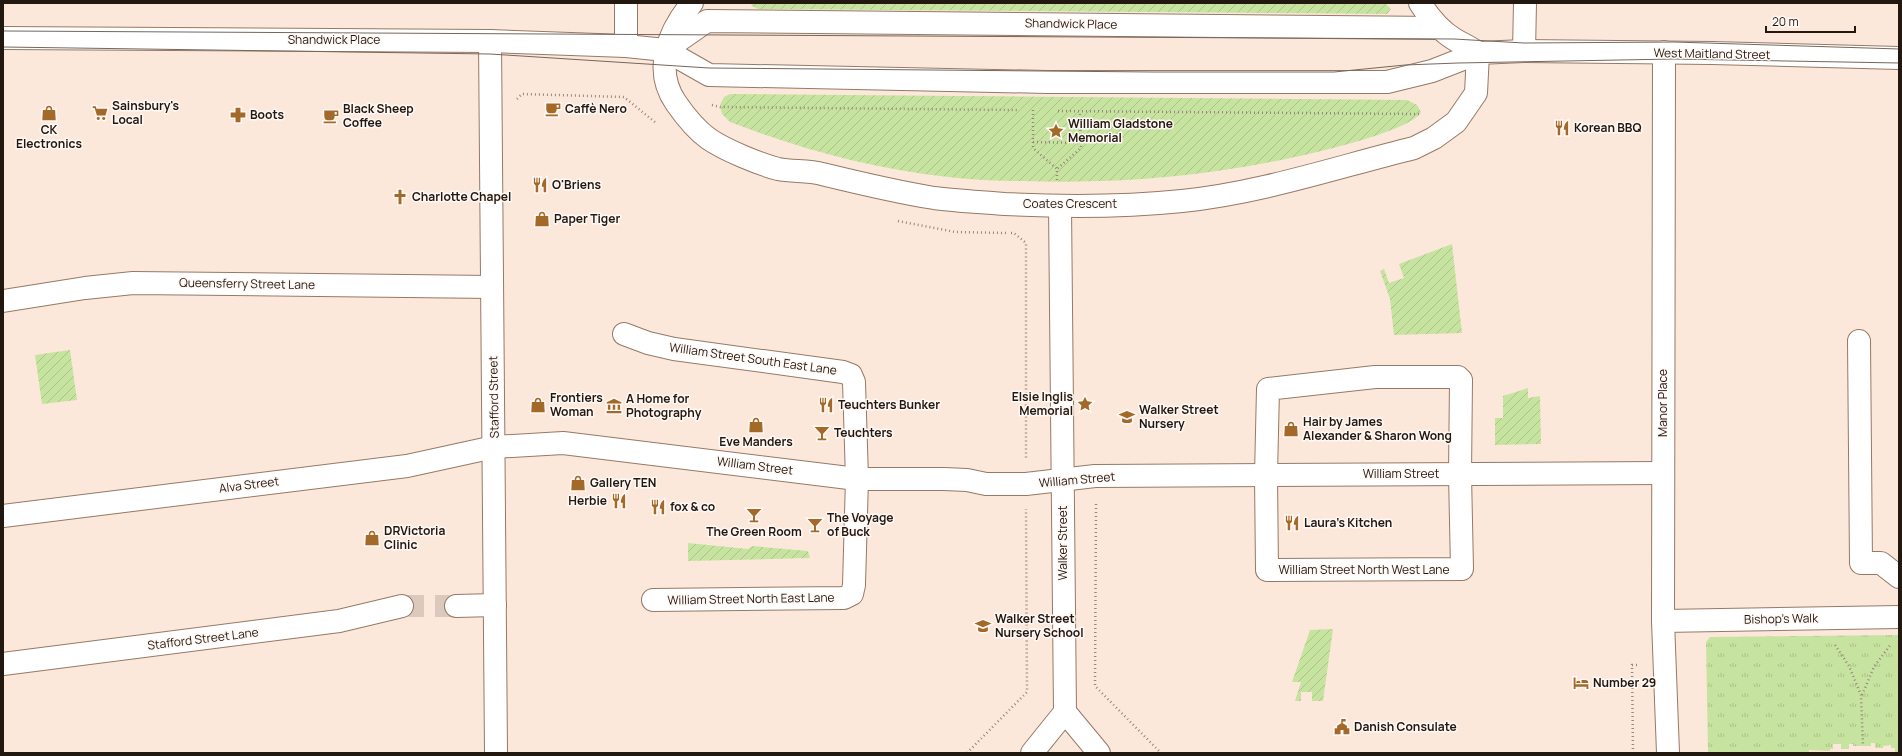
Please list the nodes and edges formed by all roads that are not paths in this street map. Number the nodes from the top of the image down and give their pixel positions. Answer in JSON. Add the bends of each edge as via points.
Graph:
{"nodes":[{"id":1,"x":626,"y":3,"type":"edge"},
{"id":2,"x":692,"y":3,"type":"edge"},
{"id":3,"x":1420,"y":3,"type":"edge"},
{"id":4,"x":1525,"y":3,"type":"edge"},
{"id":5,"x":1439,"y":28,"type":"junction"},
{"id":6,"x":3,"y":38,"type":"edge"},
{"id":7,"x":490,"y":41,"type":"junction"},
{"id":8,"x":626,"y":46,"type":"junction"},
{"id":9,"x":665,"y":50,"type":"junction"},
{"id":10,"x":1524,"y":50,"type":"junction"},
{"id":11,"x":1664,"y":52,"type":"junction"},
{"id":12,"x":1478,"y":54,"type":"junction"},
{"id":13,"x":1899,"y":58,"type":"edge"},
{"id":14,"x":1060,"y":206,"type":"junction"},
{"id":15,"x":492,"y":287,"type":"junction"},
{"id":16,"x":3,"y":301,"type":"edge"},
{"id":17,"x":624,"y":334,"type":"dead end"},
{"id":18,"x":1859,"y":341,"type":"dead end"},
{"id":19,"x":494,"y":447,"type":"junction"},
{"id":20,"x":1663,"y":473,"type":"junction"},
{"id":21,"x":1460,"y":474,"type":"junction"},
{"id":22,"x":1266,"y":475,"type":"junction"},
{"id":23,"x":856,"y":479,"type":"junction"},
{"id":24,"x":1063,"y":480,"type":"junction"},
{"id":25,"x":3,"y":516,"type":"edge"},
{"id":26,"x":1899,"y":577,"type":"edge"},
{"id":27,"x":653,"y":600,"type":"dead end"},
{"id":28,"x":402,"y":606,"type":"tunnel mouth"},
{"id":29,"x":456,"y":606,"type":"tunnel mouth"},
{"id":30,"x":495,"y":606,"type":"junction"},
{"id":31,"x":1899,"y":617,"type":"edge"},
{"id":32,"x":1663,"y":621,"type":"junction"},
{"id":33,"x":3,"y":664,"type":"edge"},
{"id":34,"x":1065,"y":712,"type":"junction"},
{"id":35,"x":496,"y":753,"type":"edge"},
{"id":36,"x":1032,"y":753,"type":"edge"},
{"id":37,"x":1099,"y":753,"type":"edge"},
{"id":38,"x":1668,"y":753,"type":"edge"}],
"edges":[{"from":1,"to":8,"type":"street"},
{"from":2,"to":9,"type":"street","via":[[684,12]]},
{"from":3,"to":5,"type":"street"},
{"from":4,"to":10,"type":"street"},
{"from":5,"to":9,"type":"street","name":"Shandwick Place","via":[[707,21]]},
{"from":5,"to":12,"type":"street"},
{"from":6,"to":7,"type":"street","name":"Shandwick Place"},
{"from":7,"to":8,"type":"street","name":"Shandwick Place"},
{"from":7,"to":15,"type":"street","name":"Stafford Street"},
{"from":8,"to":9,"type":"street","name":"Shandwick Place"},
{"from":9,"to":12,"type":"street","name":"Shandwick Place","via":[[709,75],[1047,82],[1387,82],[1432,72]]},
{"from":9,"to":14,"type":"street","name":"Coates Crescent","via":[[667,91],[709,139],[744,156],[778,169],[819,173],[936,198]]},
{"from":10,"to":11,"type":"street","name":"West Maitland Street"},
{"from":10,"to":12,"type":"street","name":"Shandwick Place"},
{"from":11,"to":13,"type":"street","name":"West Maitland Street"},
{"from":11,"to":20,"type":"street","name":"Manor Place"},
{"from":12,"to":14,"type":"street","name":"Coates Crescent","via":[[1476,93],[1456,122],[1434,138],[1414,148],[1224,196],[1179,201]]},
{"from":14,"to":24,"type":"street","name":"Walker Street"},
{"from":15,"to":16,"type":"street","name":"Queensferry Street Lane","via":[[134,283]]},
{"from":15,"to":19,"type":"street","name":"Stafford Street"},
{"from":17,"to":23,"type":"street","name":"William Street South East Lane","via":[[674,349],[851,375],[854,382]]},
{"from":18,"to":26,"type":"street","via":[[1861,563],[1881,564]]},
{"from":19,"to":23,"type":"street","name":"William Street","via":[[564,443]]},
{"from":19,"to":25,"type":"street","name":"Alva Street","via":[[407,466]]},
{"from":19,"to":30,"type":"street","name":"Stafford Street"},
{"from":20,"to":21,"type":"street","name":"William Street"},
{"from":20,"to":32,"type":"street","name":"Manor Place"},
{"from":21,"to":22,"type":"street","name":"William Street"},
{"from":21,"to":22,"type":"street","via":[[1461,380],[1458,377],[1375,377],[1268,389]]},
{"from":21,"to":22,"type":"street","name":"William Street North West Lane","via":[[1462,569],[1274,570],[1267,570]]},
{"from":22,"to":24,"type":"street","name":"William Street","via":[[1095,476]]},
{"from":23,"to":24,"type":"street","name":"William Street","via":[[959,480],[986,484],[1033,484]]},
{"from":23,"to":27,"type":"street","name":"William Street North East Lane","via":[[852,594],[844,598]]},
{"from":24,"to":34,"type":"street","name":"Walker Street"},
{"from":28,"to":33,"type":"street","name":"Stafford Street Lane","via":[[340,621]]},
{"from":29,"to":30,"type":"street"},
{"from":30,"to":35,"type":"street","name":"Stafford Street"},
{"from":31,"to":32,"type":"street","name":"Bishop's Walk"},
{"from":32,"to":38,"type":"street","name":"Manor Place"},
{"from":34,"to":36,"type":"street"},
{"from":34,"to":37,"type":"street"}]}
